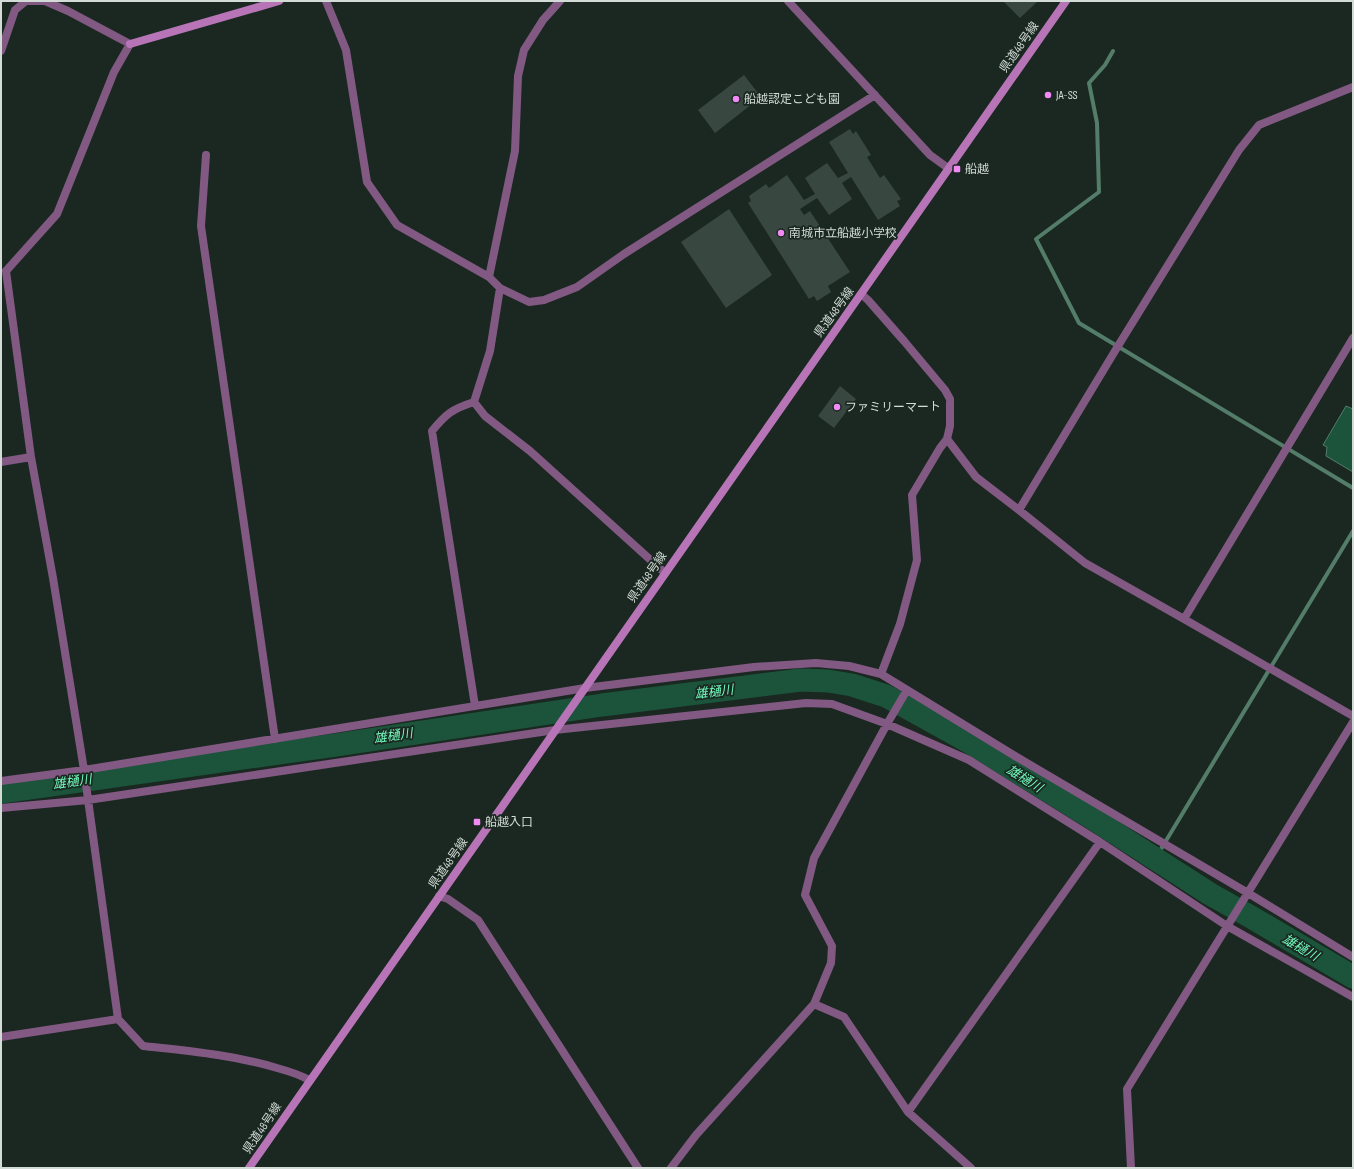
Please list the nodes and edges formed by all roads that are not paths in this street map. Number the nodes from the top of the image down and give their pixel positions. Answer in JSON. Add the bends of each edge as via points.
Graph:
{"nodes":[{"id":1,"x":45,"y":1,"type":"edge"},
{"id":2,"x":279,"y":1,"type":"edge"},
{"id":3,"x":326,"y":1,"type":"edge"},
{"id":4,"x":560,"y":1,"type":"edge"},
{"id":5,"x":788,"y":1,"type":"edge"},
{"id":6,"x":1066,"y":1,"type":"edge"},
{"id":7,"x":130,"y":44,"type":"junction"},
{"id":8,"x":1,"y":51,"type":"edge"},
{"id":9,"x":1353,"y":87,"type":"edge"},
{"id":10,"x":875,"y":95,"type":"junction"},
{"id":11,"x":206,"y":155,"type":"dead end"},
{"id":12,"x":948,"y":168,"type":"junction"},
{"id":13,"x":4,"y":270,"type":"edge"},
{"id":14,"x":489,"y":276,"type":"junction"},
{"id":15,"x":500,"y":288,"type":"junction"},
{"id":16,"x":861,"y":294,"type":"junction"},
{"id":17,"x":1353,"y":338,"type":"edge"},
{"id":18,"x":474,"y":402,"type":"junction"},
{"id":19,"x":947,"y":439,"type":"junction"},
{"id":20,"x":31,"y":457,"type":"junction"},
{"id":21,"x":1,"y":462,"type":"edge"},
{"id":22,"x":1019,"y":510,"type":"junction"},
{"id":23,"x":665,"y":573,"type":"junction"},
{"id":24,"x":1184,"y":619,"type":"junction"},
{"id":25,"x":880,"y":674,"type":"junction"},
{"id":26,"x":585,"y":688,"type":"junction"},
{"id":27,"x":907,"y":690,"type":"junction"},
{"id":28,"x":475,"y":706,"type":"junction"},
{"id":29,"x":1353,"y":716,"type":"edge"},
{"id":30,"x":1353,"y":722,"type":"edge"},
{"id":31,"x":887,"y":724,"type":"junction"},
{"id":32,"x":555,"y":730,"type":"junction"},
{"id":33,"x":275,"y":739,"type":"junction"},
{"id":34,"x":84,"y":770,"type":"junction"},
{"id":35,"x":1,"y":781,"type":"edge"},
{"id":36,"x":88,"y":800,"type":"junction"},
{"id":37,"x":1,"y":808,"type":"edge"},
{"id":38,"x":1100,"y":842,"type":"junction"},
{"id":39,"x":1248,"y":893,"type":"junction"},
{"id":40,"x":439,"y":896,"type":"junction"},
{"id":41,"x":1227,"y":926,"type":"junction"},
{"id":42,"x":1353,"y":957,"type":"edge"},
{"id":43,"x":1353,"y":997,"type":"edge"},
{"id":44,"x":814,"y":1004,"type":"junction"},
{"id":45,"x":118,"y":1019,"type":"junction"},
{"id":46,"x":1,"y":1037,"type":"edge"},
{"id":47,"x":309,"y":1080,"type":"junction"},
{"id":48,"x":908,"y":1112,"type":"junction"},
{"id":49,"x":249,"y":1168,"type":"edge"},
{"id":50,"x":638,"y":1168,"type":"edge"},
{"id":51,"x":671,"y":1168,"type":"edge"},
{"id":52,"x":971,"y":1168,"type":"edge"},
{"id":53,"x":1131,"y":1168,"type":"edge"}],
"edges":[{"from":1,"to":7,"type":"street"},
{"from":1,"to":8,"type":"street","via":[[26,1],[15,10]]},
{"from":2,"to":7,"type":"main road"},
{"from":3,"to":14,"type":"street","via":[[346,50],[367,182],[397,225]]},
{"from":4,"to":14,"type":"street","via":[[543,20],[524,50],[518,76],[515,151]]},
{"from":5,"to":10,"type":"street"},
{"from":6,"to":12,"type":"main road","name":"県道48号線"},
{"from":7,"to":13,"type":"street","via":[[114,72],[57,214]]},
{"from":9,"to":22,"type":"street","via":[[1259,125],[1239,150]]},
{"from":10,"to":12,"type":"street","via":[[930,155]]},
{"from":10,"to":15,"type":"street","via":[[624,254],[577,287],[544,300],[529,302]]},
{"from":11,"to":33,"type":"street","via":[[201,226]]},
{"from":12,"to":16,"type":"main road","name":"県道48号線"},
{"from":13,"to":20,"type":"street"},
{"from":14,"to":15,"type":"street"},
{"from":15,"to":18,"type":"street","via":[[490,351]]},
{"from":16,"to":19,"type":"street","via":[[945,390],[950,399],[950,426]]},
{"from":16,"to":23,"type":"main road","name":"県道48号線"},
{"from":17,"to":24,"type":"street"},
{"from":18,"to":23,"type":"street","via":[[485,416],[530,452]]},
{"from":18,"to":28,"type":"street","via":[[446,415],[432,431]]},
{"from":19,"to":22,"type":"street","via":[[976,477]]},
{"from":19,"to":25,"type":"street","via":[[912,495],[917,560],[900,624]]},
{"from":20,"to":21,"type":"street"},
{"from":20,"to":34,"type":"street"},
{"from":22,"to":24,"type":"street","via":[[1085,563]]},
{"from":23,"to":26,"type":"main road","name":"県道48号線"},
{"from":24,"to":29,"type":"street"},
{"from":25,"to":26,"type":"street","via":[[850,666],[816,663],[754,667]]},
{"from":25,"to":27,"type":"street"},
{"from":26,"to":28,"type":"street"},
{"from":26,"to":32,"type":"main road","name":"県道48号線"},
{"from":27,"to":31,"type":"street"},
{"from":27,"to":39,"type":"street"},
{"from":28,"to":33,"type":"street"},
{"from":30,"to":39,"type":"street"},
{"from":31,"to":32,"type":"street","via":[[832,704],[806,703]]},
{"from":31,"to":38,"type":"street","via":[[969,760]]},
{"from":31,"to":44,"type":"street","via":[[814,858],[805,895],[832,946],[831,963]]},
{"from":32,"to":36,"type":"street"},
{"from":32,"to":40,"type":"main road","name":"県道48号線"},
{"from":33,"to":34,"type":"street"},
{"from":34,"to":35,"type":"street"},
{"from":34,"to":36,"type":"street"},
{"from":36,"to":37,"type":"street"},
{"from":36,"to":45,"type":"street"},
{"from":38,"to":41,"type":"street"},
{"from":38,"to":48,"type":"street"},
{"from":39,"to":41,"type":"street"},
{"from":39,"to":42,"type":"street"},
{"from":40,"to":47,"type":"main road","name":"県道48号線"},
{"from":40,"to":50,"type":"street","via":[[448,899],[478,920]]},
{"from":41,"to":43,"type":"street"},
{"from":41,"to":53,"type":"street","via":[[1127,1088]]},
{"from":44,"to":48,"type":"street","via":[[844,1017]]},
{"from":44,"to":51,"type":"street","via":[[696,1135]]},
{"from":45,"to":46,"type":"street"},
{"from":45,"to":47,"type":"street","via":[[143,1046],[222,1055],[302,1075]]},
{"from":47,"to":49,"type":"main road","name":"県道48号線"},
{"from":48,"to":52,"type":"street"}]}
